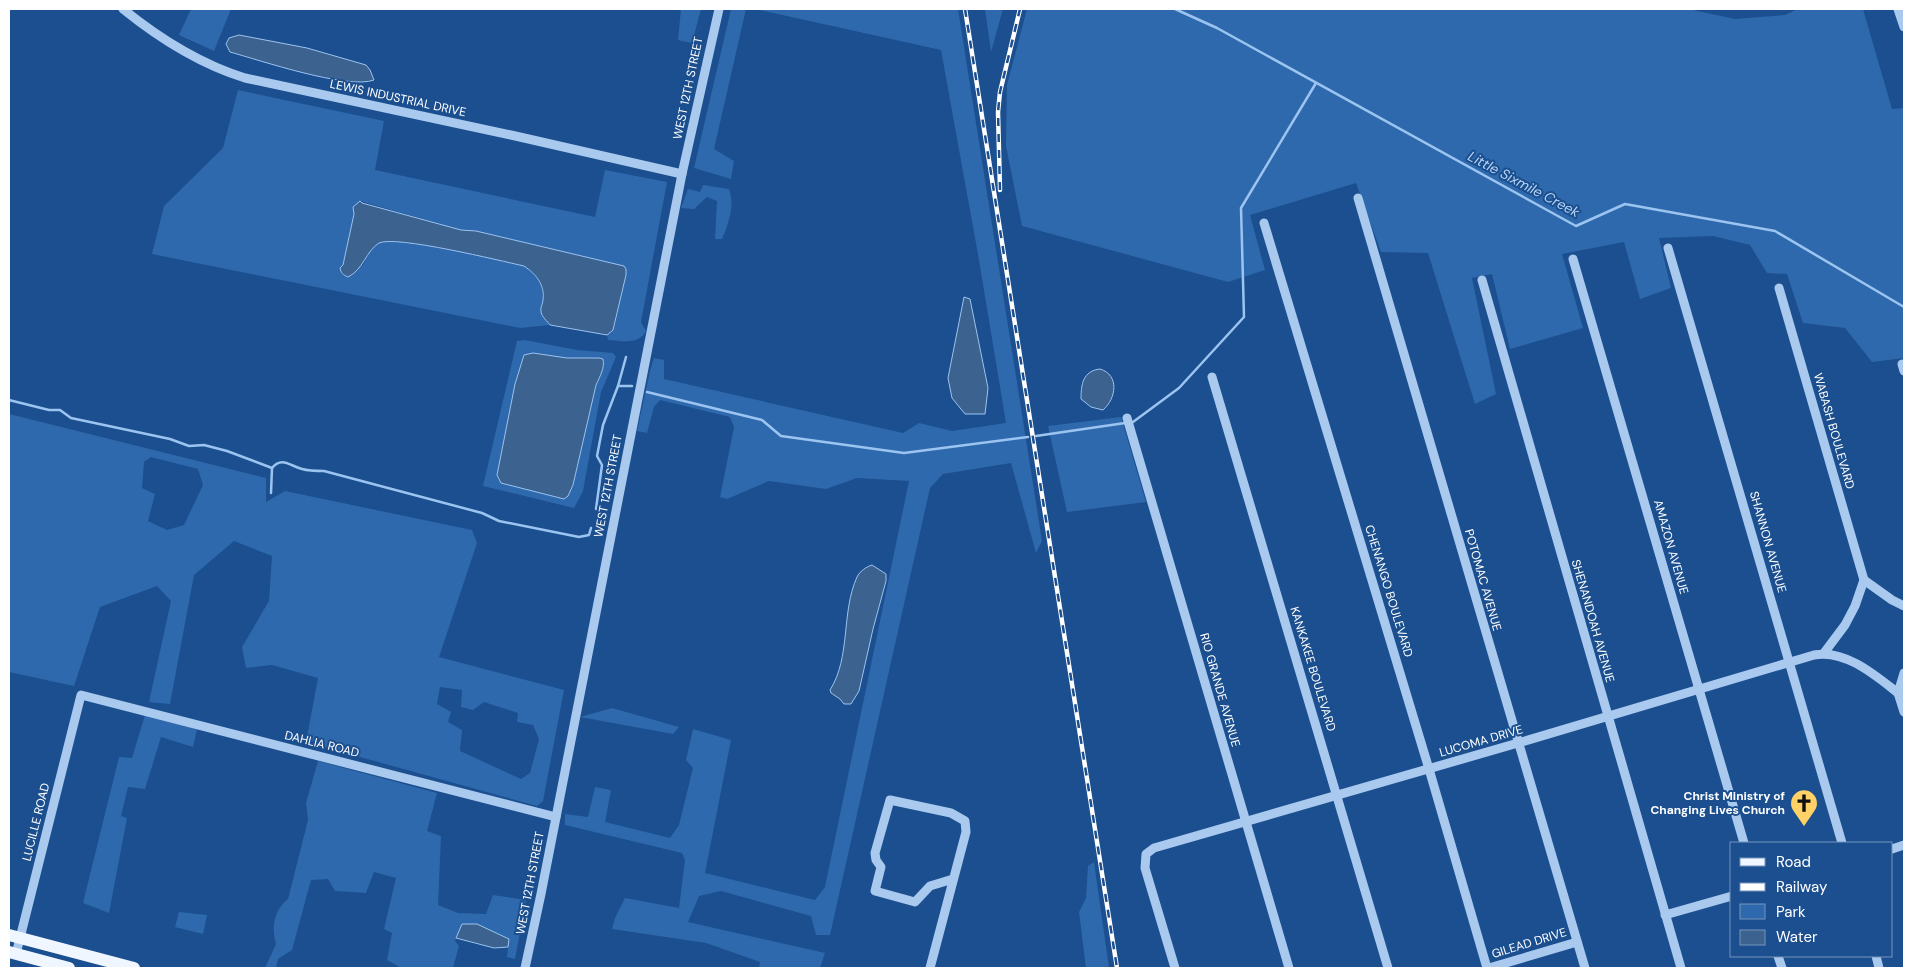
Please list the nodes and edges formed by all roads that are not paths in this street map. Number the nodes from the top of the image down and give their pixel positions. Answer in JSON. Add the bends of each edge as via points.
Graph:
{"nodes":[{"id":1,"x":123,"y":9,"type":"edge"},
{"id":2,"x":719,"y":9,"type":"edge"},
{"id":3,"x":1898,"y":9,"type":"edge"},
{"id":4,"x":1904,"y":26,"type":"edge"},
{"id":5,"x":682,"y":174,"type":"junction"},
{"id":6,"x":1358,"y":198,"type":"dead end"},
{"id":7,"x":1264,"y":223,"type":"dead end"},
{"id":8,"x":1668,"y":248,"type":"dead end"},
{"id":9,"x":1573,"y":259,"type":"dead end"},
{"id":10,"x":1482,"y":280,"type":"dead end"},
{"id":11,"x":1779,"y":288,"type":"dead end"},
{"id":12,"x":1212,"y":377,"type":"dead end"},
{"id":13,"x":1127,"y":418,"type":"dead end"},
{"id":14,"x":1864,"y":580,"type":"junction"},
{"id":15,"x":1904,"y":606,"type":"edge"},
{"id":16,"x":1824,"y":653,"type":"junction"},
{"id":17,"x":1790,"y":662,"type":"junction"},
{"id":18,"x":1904,"y":673,"type":"edge"},
{"id":19,"x":1700,"y":689,"type":"junction"},
{"id":20,"x":1898,"y":692,"type":"junction"},
{"id":21,"x":81,"y":695,"type":"joint"},
{"id":22,"x":1904,"y":712,"type":"edge"},
{"id":23,"x":1608,"y":717,"type":"junction"},
{"id":24,"x":1518,"y":743,"type":"junction"},
{"id":25,"x":1429,"y":769,"type":"junction"},
{"id":26,"x":1338,"y":796,"type":"junction"},
{"id":27,"x":556,"y":818,"type":"junction"},
{"id":28,"x":1245,"y":820,"type":"junction"},
{"id":29,"x":1744,"y":842,"type":"edge"},
{"id":30,"x":1842,"y":842,"type":"edge"},
{"id":31,"x":954,"y":879,"type":"junction"},
{"id":32,"x":1730,"y":897,"type":"edge"},
{"id":33,"x":1665,"y":915,"type":"junction"},
{"id":34,"x":1577,"y":942,"type":"junction"},
{"id":35,"x":12,"y":944,"type":"edge"},
{"id":36,"x":106,"y":965,"type":"edge"},
{"id":37,"x":69,"y":968,"type":"edge"},
{"id":38,"x":134,"y":968,"type":"edge"},
{"id":39,"x":525,"y":968,"type":"edge"},
{"id":40,"x":930,"y":968,"type":"edge"},
{"id":41,"x":1175,"y":968,"type":"edge"},
{"id":42,"x":1289,"y":968,"type":"edge"},
{"id":43,"x":1388,"y":968,"type":"edge"},
{"id":44,"x":1488,"y":968,"type":"edge"},
{"id":45,"x":1585,"y":968,"type":"edge"},
{"id":46,"x":1681,"y":968,"type":"edge"}],
"edges":[{"from":1,"to":5,"type":"street","name":"LEWIS INDUSTRIAL DRIVE","via":[[163,39],[245,78]]},
{"from":2,"to":5,"type":"street","name":"WEST 12TH STREET"},
{"from":3,"to":4,"type":"street"},
{"from":5,"to":27,"type":"street","name":"WEST 12TH STREET"},
{"from":6,"to":24,"type":"street","name":"POTOMAC AVENUE"},
{"from":7,"to":25,"type":"street","name":"CHENANGO BOULEVARD"},
{"from":8,"to":17,"type":"street","name":"SHANNON AVENUE"},
{"from":9,"to":19,"type":"street","name":"AMAZON AVENUE"},
{"from":10,"to":23,"type":"street","name":"SHENANDOAH AVENUE"},
{"from":11,"to":14,"type":"street","name":"WABASH BOULEVARD"},
{"from":12,"to":26,"type":"street","name":"KANKAKEE BOULEVARD"},
{"from":13,"to":28,"type":"street","name":"RIO GRANDE AVENUE"},
{"from":14,"to":15,"type":"street"},
{"from":14,"to":16,"type":"street","via":[[1845,625]]},
{"from":16,"to":17,"type":"street","name":"LUCOMA DRIVE"},
{"from":16,"to":20,"type":"street","via":[[1853,662]]},
{"from":17,"to":19,"type":"street","name":"LUCOMA DRIVE"},
{"from":17,"to":30,"type":"street","name":"SHANNON AVENUE"},
{"from":18,"to":20,"type":"street"},
{"from":19,"to":23,"type":"street","name":"LUCOMA DRIVE"},
{"from":19,"to":29,"type":"street","name":"AMAZON AVENUE"},
{"from":20,"to":22,"type":"street"},
{"from":21,"to":27,"type":"street","name":"DAHLIA ROAD"},
{"from":21,"to":35,"type":"street","name":"LUCILLE ROAD"},
{"from":23,"to":24,"type":"street","name":"LUCOMA DRIVE"},
{"from":23,"to":33,"type":"street","name":"SHENANDOAH AVENUE"},
{"from":24,"to":25,"type":"street","name":"LUCOMA DRIVE"},
{"from":24,"to":34,"type":"street","name":"POTOMAC AVENUE"},
{"from":25,"to":26,"type":"street","name":"LUCOMA DRIVE"},
{"from":25,"to":44,"type":"street","name":"CHENANGO BOULEVARD"},
{"from":26,"to":28,"type":"street","name":"LUCOMA DRIVE"},
{"from":26,"to":43,"type":"street","name":"KANKAKEE BOULEVARD"},
{"from":27,"to":39,"type":"street","name":"WEST 12TH STREET"},
{"from":28,"to":41,"type":"street","name":"LUCOMA DRIVE","via":[[1154,848],[1146,854],[1145,868]]},
{"from":28,"to":42,"type":"street","name":"RIO GRANDE AVENUE"},
{"from":31,"to":31,"type":"street","via":[[966,832],[965,821],[951,813],[890,800],[875,853],[882,867],[875,891],[915,902],[930,886]]},
{"from":31,"to":40,"type":"street"},
{"from":32,"to":33,"type":"street"},
{"from":33,"to":46,"type":"street","name":"SHENANDOAH AVENUE"},
{"from":34,"to":44,"type":"street","name":"GILEAD DRIVE"},
{"from":34,"to":45,"type":"street","name":"POTOMAC AVENUE"},
{"from":35,"to":36,"type":"main road"},
{"from":35,"to":37,"type":"main road"},
{"from":36,"to":38,"type":"main road"}]}
